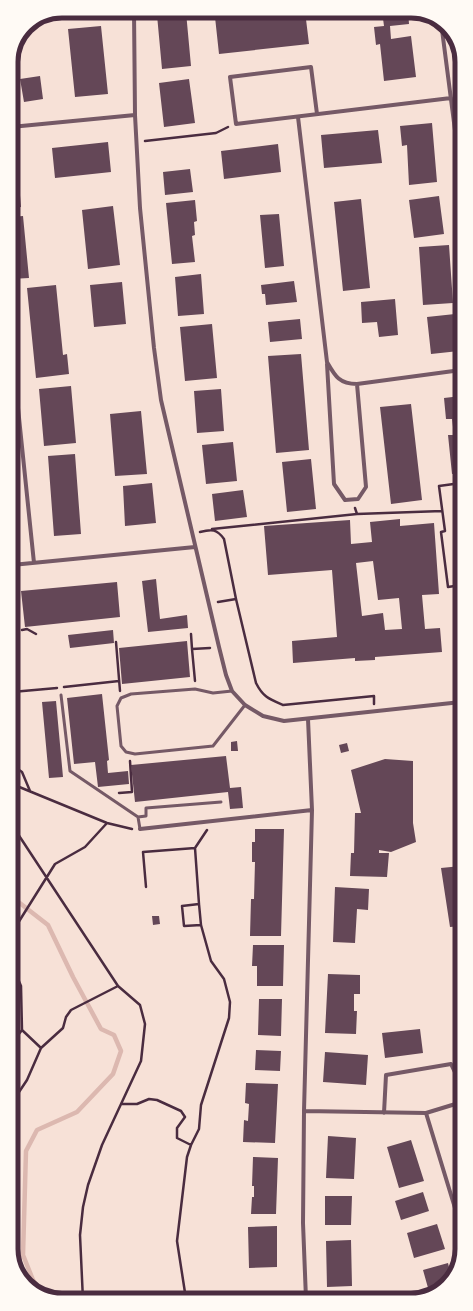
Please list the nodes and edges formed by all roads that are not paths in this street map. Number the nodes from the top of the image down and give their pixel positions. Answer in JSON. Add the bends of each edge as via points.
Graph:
{"nodes":[{"id":1,"x":134,"y":18,"type":"edge"},
{"id":2,"x":442,"y":31,"type":"edge"},
{"id":3,"x":451,"y":98,"type":"junction"},
{"id":4,"x":316,"y":114,"type":"junction"},
{"id":5,"x":135,"y":115,"type":"junction"},
{"id":6,"x":298,"y":116,"type":"junction"},
{"id":7,"x":18,"y":126,"type":"edge"},
{"id":8,"x":455,"y":130,"type":"edge"},
{"id":9,"x":327,"y":362,"type":"junction"},
{"id":10,"x":455,"y":371,"type":"edge"},
{"id":11,"x":357,"y":384,"type":"junction"},
{"id":12,"x":18,"y":421,"type":"edge"},
{"id":13,"x":195,"y":547,"type":"junction"},
{"id":14,"x":34,"y":562,"type":"junction"},
{"id":15,"x":18,"y":564,"type":"edge"},
{"id":16,"x":232,"y":692,"type":"junction"},
{"id":17,"x":61,"y":695,"type":"dead end"},
{"id":18,"x":455,"y":703,"type":"edge"},
{"id":19,"x":245,"y":705,"type":"junction"},
{"id":20,"x":308,"y":719,"type":"junction"},
{"id":21,"x":221,"y":802,"type":"dead end"},
{"id":22,"x":312,"y":810,"type":"junction"},
{"id":23,"x":138,"y":817,"type":"junction"},
{"id":24,"x":140,"y":830,"type":"joint"},
{"id":25,"x":455,"y":1072,"type":"edge"},
{"id":26,"x":455,"y":1104,"type":"edge"},
{"id":27,"x":304,"y":1111,"type":"junction"},
{"id":28,"x":384,"y":1113,"type":"junction"},
{"id":29,"x":426,"y":1113,"type":"junction"},
{"id":30,"x":455,"y":1208,"type":"edge"},
{"id":31,"x":306,"y":1293,"type":"edge"}],
"edges":[{"from":1,"to":5,"type":"street"},
{"from":2,"to":3,"type":"street"},
{"from":3,"to":4,"type":"street"},
{"from":3,"to":8,"type":"street"},
{"from":4,"to":6,"type":"street"},
{"from":4,"to":6,"type":"street","via":[[311,67],[230,77],[236,124]]},
{"from":5,"to":7,"type":"street"},
{"from":5,"to":13,"type":"street","via":[[140,208],[161,400]]},
{"from":6,"to":9,"type":"street"},
{"from":9,"to":11,"type":"street","via":[[336,377],[350,384]]},
{"from":9,"to":11,"type":"street","via":[[334,484],[345,500],[358,499],[366,487]]},
{"from":10,"to":11,"type":"street"},
{"from":12,"to":14,"type":"street"},
{"from":13,"to":14,"type":"street"},
{"from":13,"to":16,"type":"street"},
{"from":14,"to":15,"type":"street"},
{"from":16,"to":19,"type":"street"},
{"from":16,"to":19,"type":"lane","via":[[213,693],[195,689],[130,694],[121,698],[117,706],[121,746],[126,752],[135,754],[213,746]]},
{"from":17,"to":23,"type":"lane","via":[[70,771]]},
{"from":18,"to":20,"type":"street"},
{"from":19,"to":20,"type":"street","via":[[262,716],[284,721]]},
{"from":20,"to":22,"type":"street"},
{"from":21,"to":23,"type":"lane","via":[[146,808],[146,816]]},
{"from":22,"to":24,"type":"street"},
{"from":22,"to":27,"type":"street"},
{"from":23,"to":24,"type":"lane"},
{"from":25,"to":28,"type":"street","via":[[451,1064],[386,1075]]},
{"from":26,"to":29,"type":"street"},
{"from":27,"to":28,"type":"street"},
{"from":27,"to":31,"type":"street","via":[[303,1223]]},
{"from":28,"to":29,"type":"street"},
{"from":29,"to":30,"type":"street"}]}
